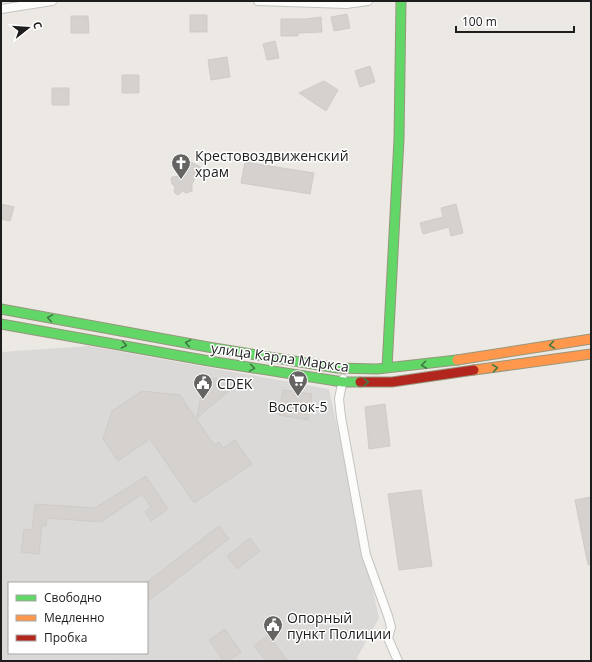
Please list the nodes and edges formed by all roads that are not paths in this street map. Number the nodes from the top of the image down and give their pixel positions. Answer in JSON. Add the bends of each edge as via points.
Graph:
{"nodes":[{"id":1,"x":52,"y":1,"type":"edge"},
{"id":2,"x":258,"y":1,"type":"edge"},
{"id":3,"x":368,"y":1,"type":"edge"},
{"id":4,"x":401,"y":1,"type":"edge"},
{"id":5,"x":1,"y":8,"type":"edge"},
{"id":6,"x":1,"y":309,"type":"edge"},
{"id":7,"x":1,"y":324,"type":"edge"},
{"id":8,"x":29,"y":329,"type":"junction"},
{"id":9,"x":1,"y":331,"type":"edge"},
{"id":10,"x":591,"y":339,"type":"edge"},
{"id":11,"x":591,"y":354,"type":"edge"},
{"id":12,"x":343,"y":368,"type":"junction"},
{"id":13,"x":387,"y":368,"type":"junction"},
{"id":14,"x":343,"y":382,"type":"junction"},
{"id":15,"x":398,"y":661,"type":"edge"}],
"edges":[{"from":1,"to":5,"type":"street"},
{"from":2,"to":3,"type":"street","via":[[346,4]]},
{"from":4,"to":13,"type":"main road","via":[[399,129]]},
{"from":12,"to":6,"type":"main road","name":"улица Карла Маркса","one_way":true,"via":[[208,347]]},
{"from":7,"to":8,"type":"main road"},
{"from":8,"to":9,"type":"main road"},
{"from":8,"to":14,"type":"main road","name":"улица Карла Маркса","one_way":true},
{"from":10,"to":13,"type":"main road","name":"улица Карла Маркса","one_way":true,"via":[[425,365]]},
{"from":14,"to":11,"type":"main road","name":"улица Карла Маркса","one_way":true,"via":[[392,382]]},
{"from":12,"to":13,"type":"main road","name":"улица Карла Маркса"},
{"from":12,"to":14,"type":"street"},
{"from":14,"to":15,"type":"street","via":[[339,399],[341,417],[366,555],[388,616],[391,627],[388,638]]}]}
